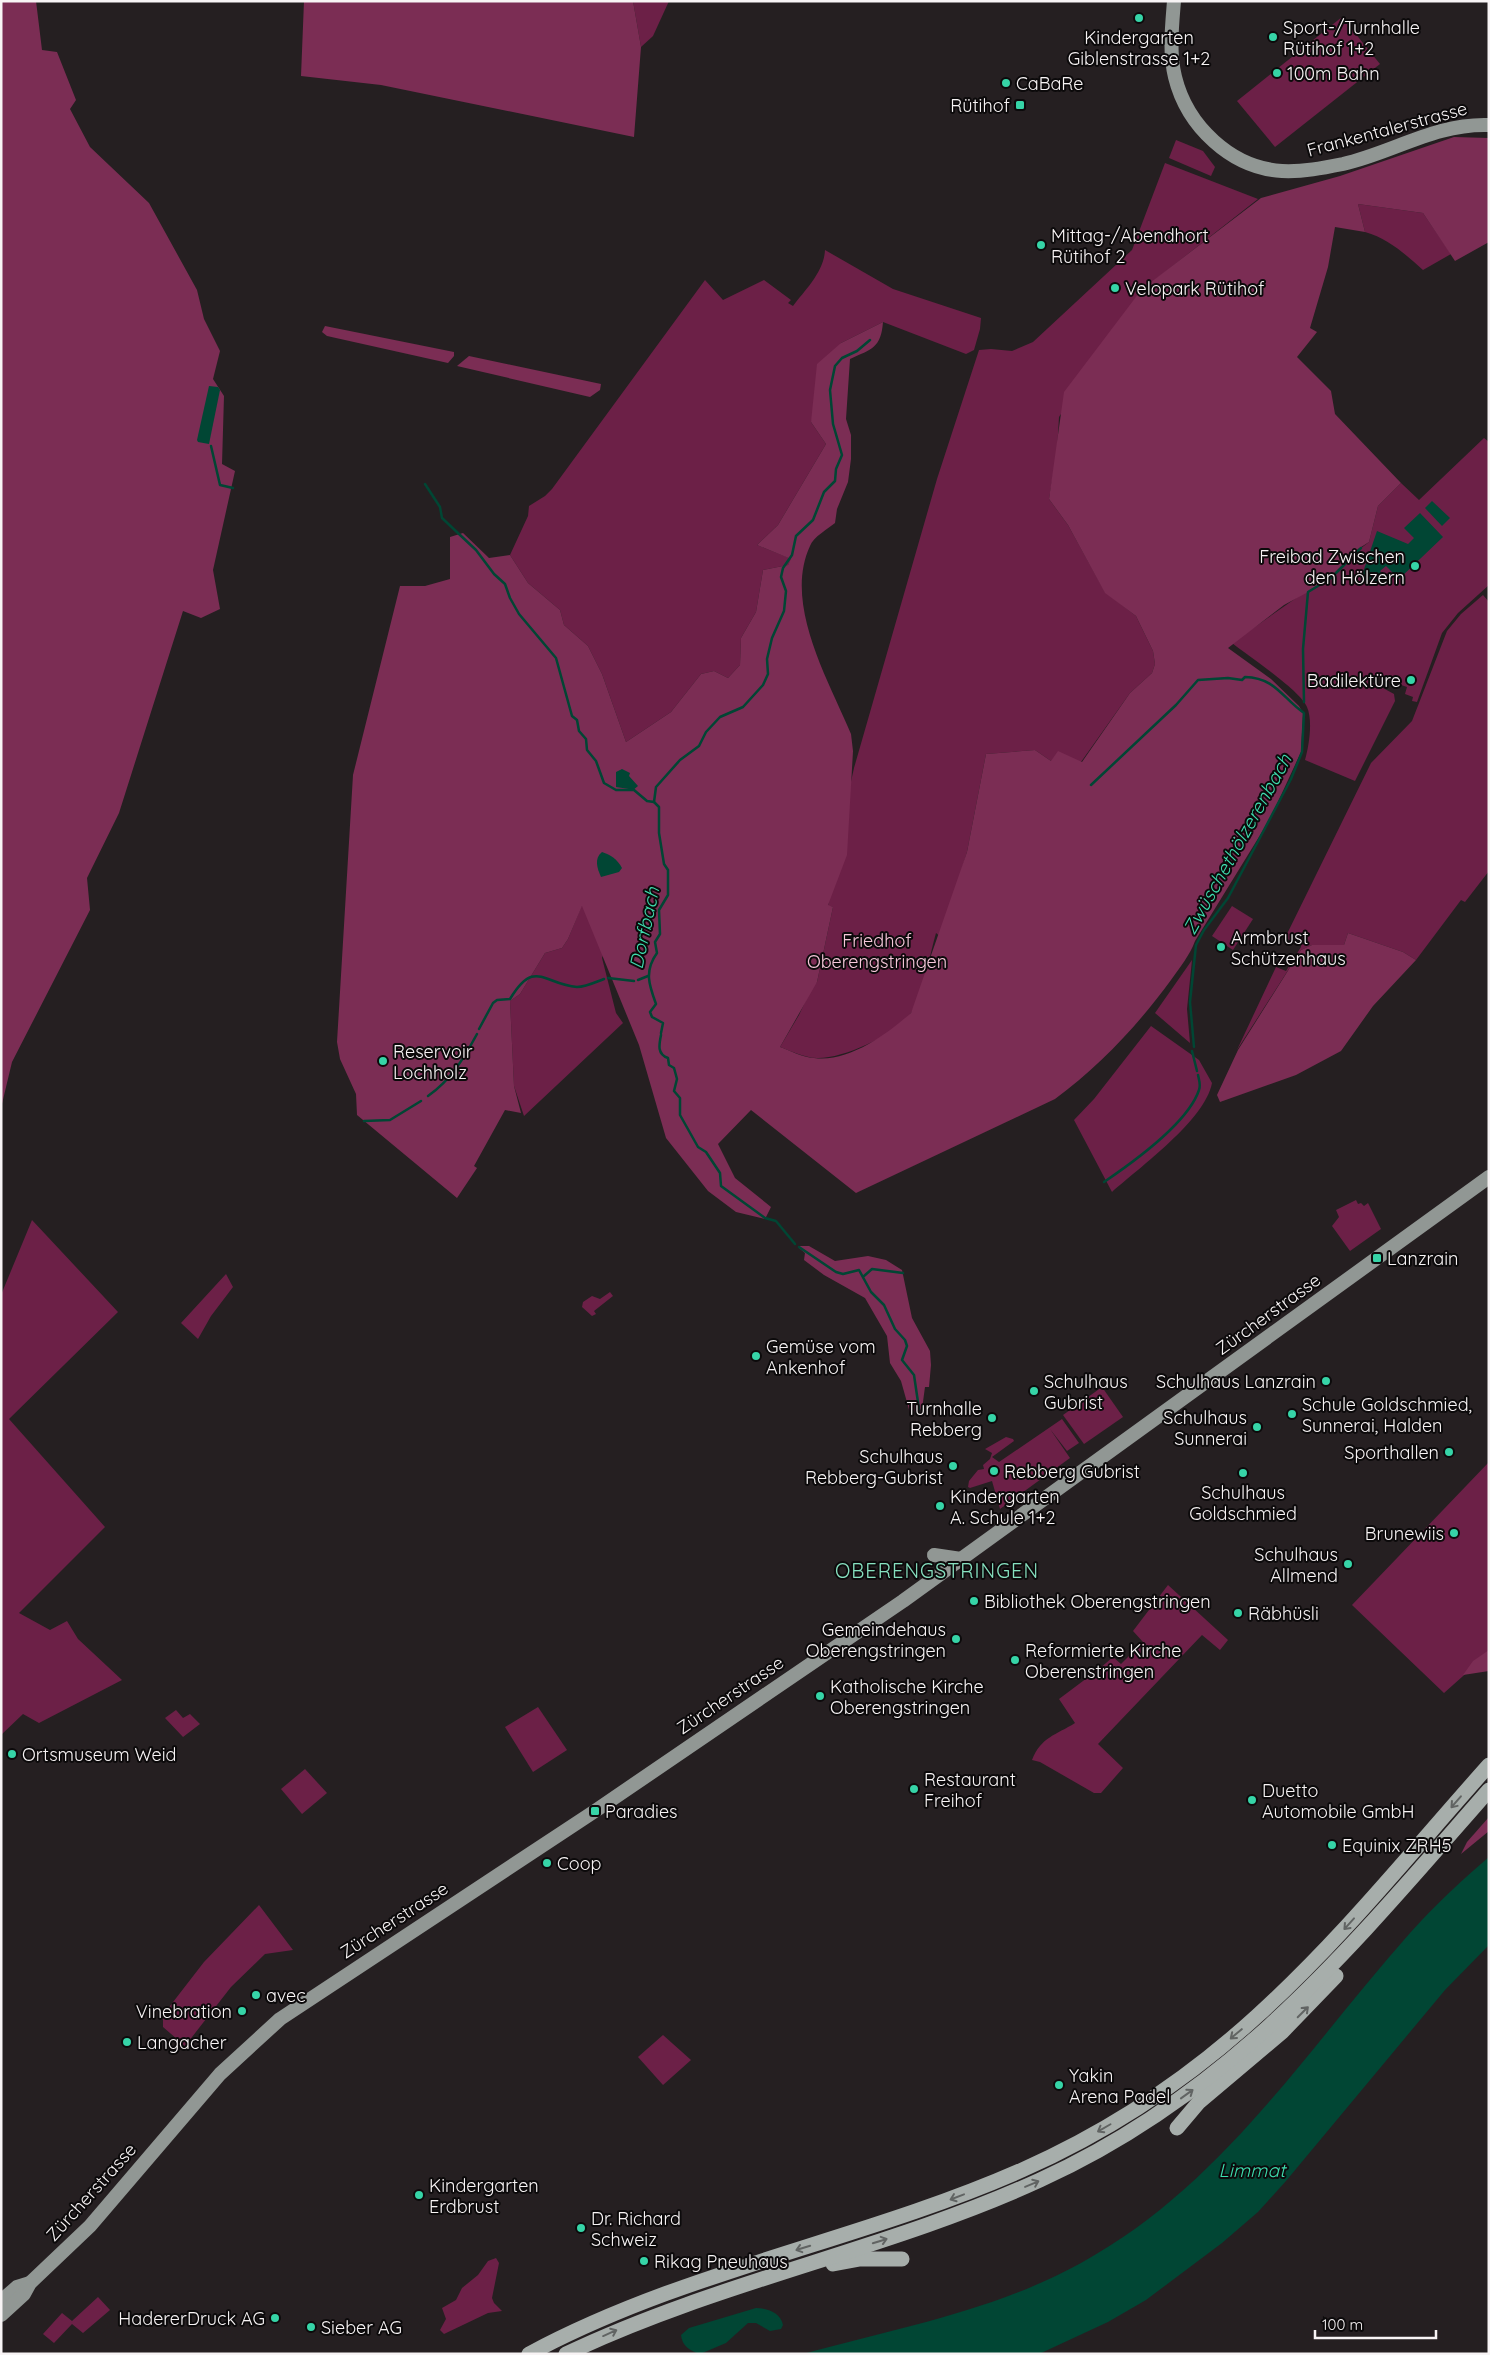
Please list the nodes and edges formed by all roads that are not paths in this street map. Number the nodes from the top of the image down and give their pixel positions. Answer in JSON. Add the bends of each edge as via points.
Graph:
{"nodes":[{"id":1,"x":1174,"y":1,"type":"edge"},
{"id":2,"x":1489,"y":125,"type":"edge"},
{"id":3,"x":1489,"y":1177,"type":"edge"},
{"id":4,"x":934,"y":1555,"type":"dead end"},
{"id":5,"x":961,"y":1559,"type":"junction"},
{"id":6,"x":1489,"y":1766,"type":"edge"},
{"id":7,"x":1489,"y":1790,"type":"edge"},
{"id":8,"x":1460,"y":1824,"type":"junction"},
{"id":9,"x":1177,"y":2128,"type":"dead end"},
{"id":10,"x":902,"y":2259,"type":"dead end"},
{"id":11,"x":758,"y":2279,"type":"junction"},
{"id":12,"x":30,"y":2283,"type":"junction"},
{"id":13,"x":1,"y":2300,"type":"edge"},
{"id":14,"x":1,"y":2315,"type":"edge"},
{"id":15,"x":529,"y":2354,"type":"edge"},
{"id":16,"x":566,"y":2354,"type":"edge"}],
"edges":[{"from":1,"to":2,"type":"main road","name":"Frankentalerstrasse","via":[[1172,60],[1182,99],[1211,140],[1234,156],[1259,166],[1297,171],[1335,165],[1444,130]]},
{"from":3,"to":5,"type":"main road","name":"Zürcherstrasse"},
{"from":4,"to":5,"type":"main road"},
{"from":5,"to":12,"type":"main road","name":"Zürcherstrasse","via":[[595,1812],[280,2019],[220,2074],[90,2226]]},
{"from":6,"to":15,"type":"highway","one_way":true,"via":[[1334,1940],[1273,2002],[1191,2071],[1138,2108],[1082,2141],[986,2186],[884,2223],[686,2286],[617,2312]]},
{"from":7,"to":8,"type":"highway"},
{"from":9,"to":8,"type":"highway","one_way":true,"via":[[1193,2108],[1258,2054],[1319,1995]]},
{"from":11,"to":8,"type":"highway","one_way":true,"via":[[897,2236],[997,2199],[1086,2157],[1152,2119],[1205,2081],[1288,2011],[1344,1955]]},
{"from":10,"to":11,"type":"highway","via":[[860,2259]]},
{"from":16,"to":11,"type":"highway","one_way":true,"via":[[661,2312]]},
{"from":12,"to":13,"type":"main road","name":"Zürcherstrasse","via":[[17,2287]]},
{"from":12,"to":14,"type":"main road","name":"Zürcherstrasse","via":[[24,2294]]}]}
